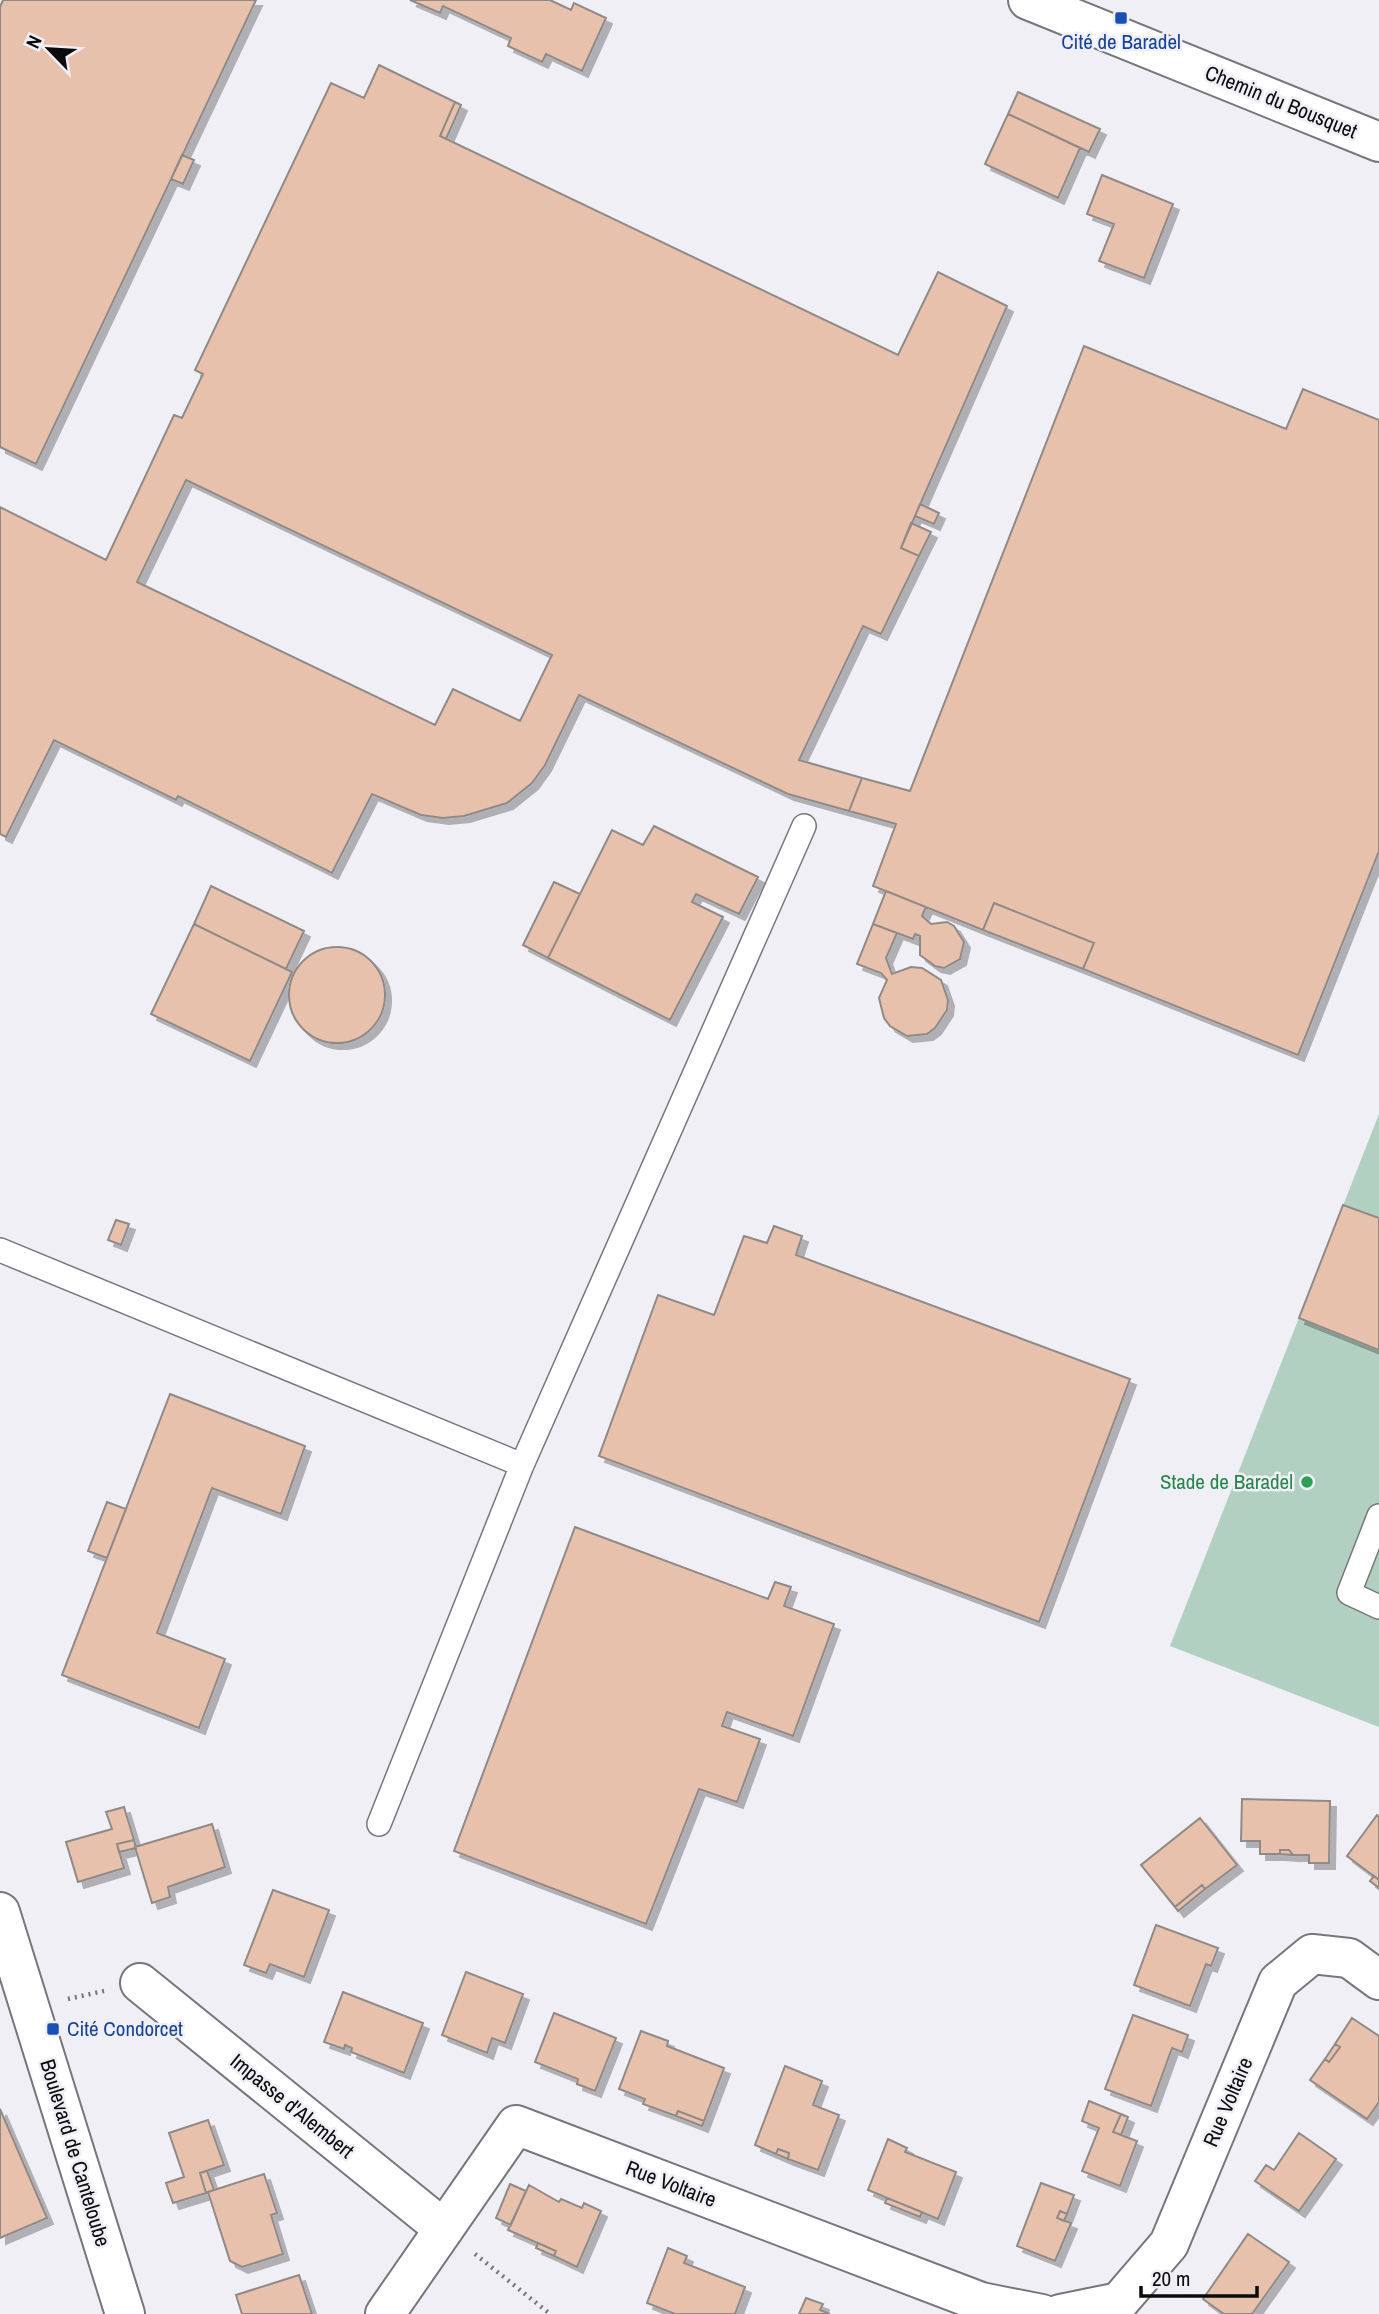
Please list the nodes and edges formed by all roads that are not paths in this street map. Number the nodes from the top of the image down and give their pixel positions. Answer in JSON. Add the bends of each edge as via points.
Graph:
{"nodes":[{"id":1,"x":1028,"y":0,"type":"edge"},
{"id":2,"x":1379,"y":142,"type":"edge"},
{"id":3,"x":804,"y":826,"type":"dead end"},
{"id":4,"x":0,"y":1250,"type":"edge"},
{"id":5,"x":523,"y":1465,"type":"junction"},
{"id":6,"x":1379,"y":1516,"type":"edge"},
{"id":7,"x":1379,"y":1607,"type":"edge"},
{"id":8,"x":379,"y":1824,"type":"dead end"},
{"id":9,"x":0,"y":1912,"type":"edge"},
{"id":10,"x":1379,"y":1980,"type":"edge"},
{"id":11,"x":140,"y":1983,"type":"road end"},
{"id":12,"x":444,"y":2229,"type":"junction"},
{"id":13,"x":125,"y":2314,"type":"edge"},
{"id":14,"x":386,"y":2314,"type":"edge"},
{"id":15,"x":1042,"y":2314,"type":"edge"},
{"id":16,"x":1060,"y":2314,"type":"edge"}],
"edges":[{"from":1,"to":2,"type":"street","name":"Chemin du Bousquet"},
{"from":3,"to":5,"type":"lane"},
{"from":4,"to":5,"type":"lane"},
{"from":5,"to":8,"type":"lane"},
{"from":6,"to":7,"type":"lane","via":[[1349,1593]]},
{"from":9,"to":13,"type":"street","name":"Boulevard de Canteloube"},
{"from":10,"to":16,"type":"street","name":"Rue Voltaire","via":[[1349,1958],[1312,1954],[1278,1982],[1169,2244],[1119,2302]]},
{"from":11,"to":12,"type":"street","name":"Impasse d'Alembert"},
{"from":12,"to":14,"type":"street","name":"Rue Voltaire"},
{"from":12,"to":15,"type":"street","name":"Rue Voltaire","via":[[516,2125],[981,2302]]}]}
